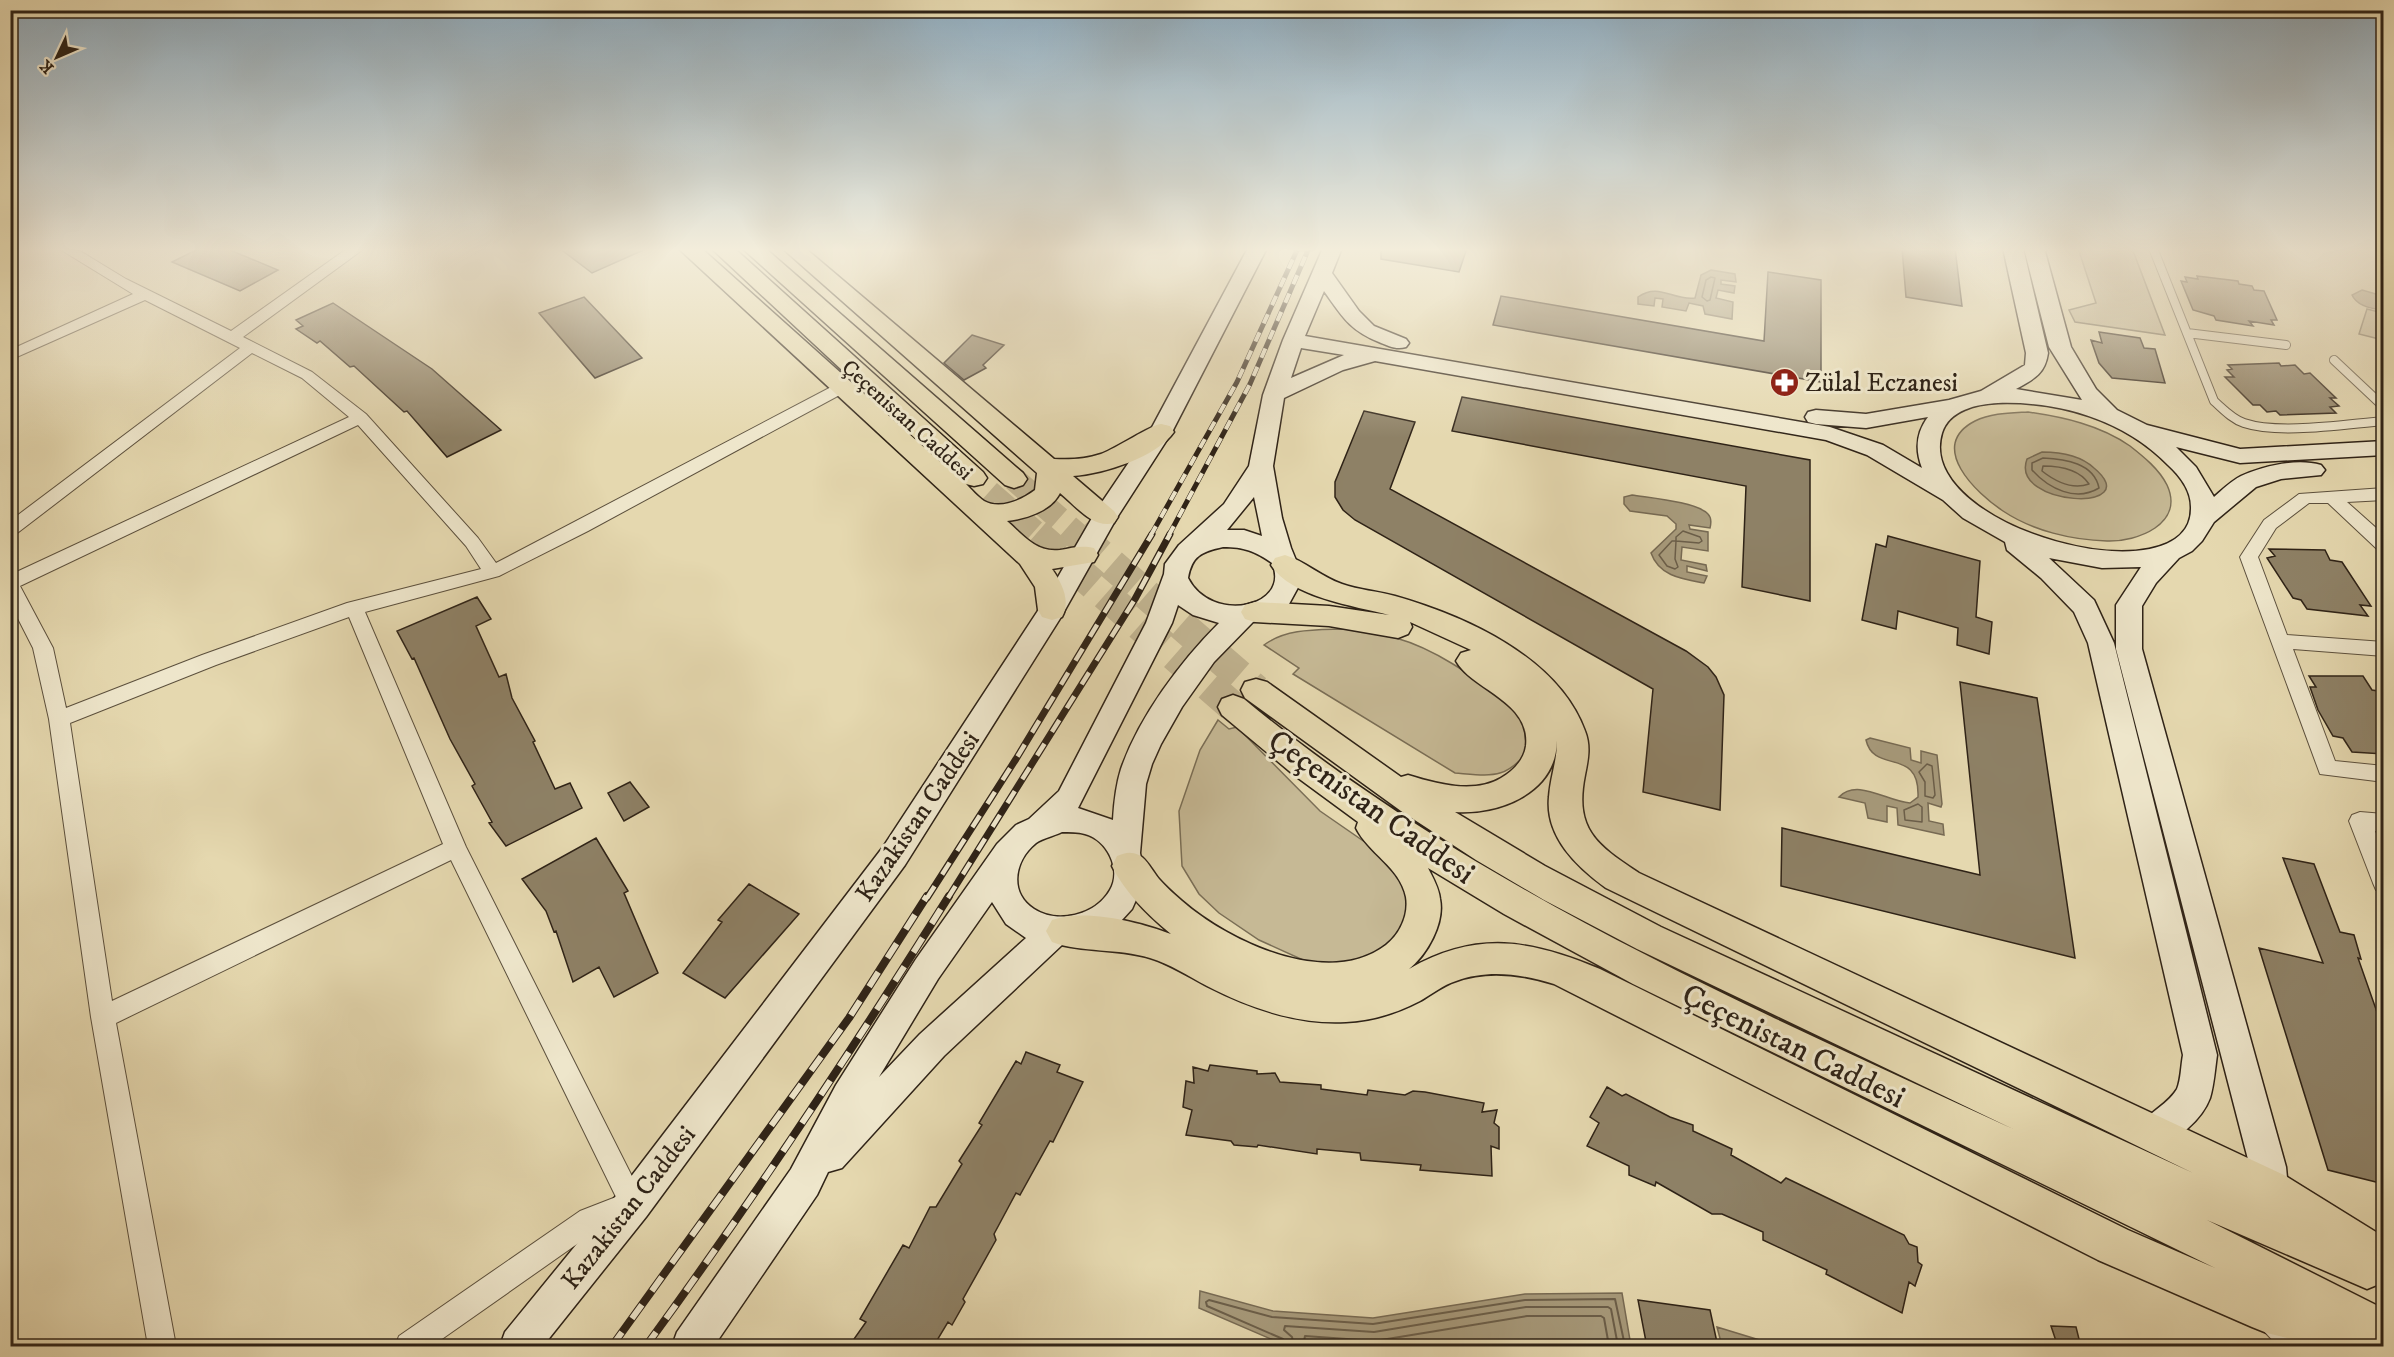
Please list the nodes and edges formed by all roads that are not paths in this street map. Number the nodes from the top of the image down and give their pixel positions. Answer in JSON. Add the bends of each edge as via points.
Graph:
{"nodes":[{"id":1,"x":107,"y":311,"type":"edge"},
{"id":2,"x":180,"y":311,"type":"edge"},
{"id":3,"x":269,"y":311,"type":"edge"},
{"id":4,"x":757,"y":311,"type":"edge"},
{"id":5,"x":787,"y":311,"type":"edge"},
{"id":6,"x":824,"y":311,"type":"edge"},
{"id":7,"x":866,"y":311,"type":"edge"},
{"id":8,"x":1225,"y":311,"type":"edge"},
{"id":9,"x":1305,"y":311,"type":"edge"},
{"id":10,"x":1349,"y":311,"type":"edge"},
{"id":11,"x":2027,"y":311,"type":"edge"},
{"id":12,"x":2051,"y":311,"type":"edge"},
{"id":13,"x":2178,"y":311,"type":"edge"},
{"id":14,"x":1296,"y":333,"type":"junction"},
{"id":15,"x":2187,"y":333,"type":"junction"},
{"id":16,"x":233,"y":337,"type":"junction"},
{"id":17,"x":2286,"y":345,"type":"dead end"},
{"id":18,"x":252,"y":346,"type":"junction"},
{"id":19,"x":1398,"y":351,"type":"junction"},
{"id":20,"x":10,"y":356,"type":"edge"},
{"id":21,"x":2334,"y":360,"type":"dead end"},
{"id":22,"x":1477,"y":365,"type":"junction"},
{"id":23,"x":840,"y":388,"type":"junction"},
{"id":24,"x":1274,"y":395,"type":"junction"},
{"id":25,"x":1985,"y":397,"type":"junction"},
{"id":26,"x":1954,"y":406,"type":"junction"},
{"id":27,"x":2384,"y":407,"type":"edge"},
{"id":28,"x":360,"y":418,"type":"junction"},
{"id":29,"x":2112,"y":418,"type":"junction"},
{"id":30,"x":2384,"y":421,"type":"edge"},
{"id":31,"x":2140,"y":430,"type":"junction"},
{"id":32,"x":1161,"y":432,"type":"junction"},
{"id":33,"x":2384,"y":448,"type":"edge"},
{"id":34,"x":1262,"y":466,"type":"junction"},
{"id":35,"x":2384,"y":466,"type":"edge"},
{"id":36,"x":1049,"y":467,"type":"junction"},
{"id":37,"x":1014,"y":479,"type":"tunnel mouth"},
{"id":38,"x":2384,"y":494,"type":"edge"},
{"id":39,"x":2331,"y":496,"type":"junction"},
{"id":40,"x":983,"y":500,"type":"junction"},
{"id":41,"x":1958,"y":500,"type":"junction"},
{"id":42,"x":2205,"y":516,"type":"junction"},
{"id":43,"x":1106,"y":517,"type":"junction"},
{"id":44,"x":1994,"y":526,"type":"junction"},
{"id":45,"x":10,"y":530,"type":"edge"},
{"id":46,"x":1195,"y":546,"type":"junction"},
{"id":47,"x":2384,"y":546,"type":"edge"},
{"id":48,"x":2169,"y":554,"type":"junction"},
{"id":49,"x":1084,"y":555,"type":"junction"},
{"id":50,"x":1030,"y":557,"type":"junction"},
{"id":51,"x":1284,"y":561,"type":"junction"},
{"id":52,"x":492,"y":572,"type":"junction"},
{"id":53,"x":1177,"y":572,"type":"junction"},
{"id":54,"x":10,"y":584,"type":"edge"},
{"id":55,"x":354,"y":609,"type":"junction"},
{"id":56,"x":1052,"y":610,"type":"junction"},
{"id":57,"x":1250,"y":613,"type":"junction"},
{"id":58,"x":2279,"y":642,"type":"junction"},
{"id":59,"x":2384,"y":649,"type":"edge"},
{"id":60,"x":1245,"y":699,"type":"tunnel mouth"},
{"id":61,"x":59,"y":719,"type":"junction"},
{"id":62,"x":2384,"y":774,"type":"edge"},
{"id":63,"x":1344,"y":775,"type":"junction"},
{"id":64,"x":2384,"y":823,"type":"edge"},
{"id":65,"x":1042,"y":824,"type":"junction"},
{"id":66,"x":456,"y":848,"type":"junction"},
{"id":67,"x":1127,"y":859,"type":"junction"},
{"id":68,"x":1002,"y":862,"type":"junction"},
{"id":69,"x":2384,"y":883,"type":"edge"},
{"id":70,"x":1061,"y":930,"type":"junction"},
{"id":71,"x":103,"y":1017,"type":"junction"},
{"id":72,"x":2155,"y":1132,"type":"junction"},
{"id":73,"x":804,"y":1182,"type":"junction"},
{"id":74,"x":2270,"y":1189,"type":"junction"},
{"id":75,"x":633,"y":1204,"type":"junction"},
{"id":76,"x":2384,"y":1261,"type":"edge"},
{"id":77,"x":2384,"y":1275,"type":"edge"},
{"id":78,"x":2267,"y":1312,"type":"junction"},
{"id":79,"x":2384,"y":1333,"type":"edge"},
{"id":80,"x":2384,"y":1341,"type":"edge"},
{"id":81,"x":162,"y":1347,"type":"edge"},
{"id":82,"x":409,"y":1347,"type":"edge"},
{"id":83,"x":519,"y":1347,"type":"edge"},
{"id":84,"x":691,"y":1347,"type":"edge"},
{"id":85,"x":2297,"y":1347,"type":"edge"}],
"edges":[{"from":1,"to":20,"type":"street"},
{"from":2,"to":16,"type":"street"},
{"from":3,"to":16,"type":"street"},
{"from":4,"to":23,"type":"main road"},
{"from":5,"to":40,"type":"main road","name":"Çeçenistan Caddesi"},
{"from":6,"to":37,"type":"main road","name":"Çeçenistan Caddesi"},
{"from":7,"to":36,"type":"main road"},
{"from":8,"to":32,"type":"main road","name":"Kazakistan Caddesi"},
{"from":9,"to":14,"type":"main road"},
{"from":10,"to":19,"type":"main road","via":[[1366,330]]},
{"from":11,"to":25,"type":"main road","via":[[2037,353],[2035,367]]},
{"from":12,"to":29,"type":"main road","via":[[2060,347],[2087,393]]},
{"from":13,"to":15,"type":"lane"},
{"from":14,"to":19,"type":"main road"},
{"from":14,"to":24,"type":"main road"},
{"from":15,"to":17,"type":"lane"},
{"from":15,"to":30,"type":"lane","via":[[2214,401],[2244,423],[2265,427]]},
{"from":16,"to":18,"type":"street"},
{"from":18,"to":28,"type":"street","via":[[307,375]]},
{"from":18,"to":45,"type":"street"},
{"from":19,"to":22,"type":"main road"},
{"from":19,"to":24,"type":"main road","via":[[1352,360]]},
{"from":21,"to":27,"type":"lane"},
{"from":22,"to":26,"type":"main road","via":[[1828,419],[1866,421]]},
{"from":22,"to":41,"type":"main road","via":[[1830,434],[1875,450]]},
{"from":23,"to":40,"type":"main road"},
{"from":23,"to":52,"type":"street"},
{"from":24,"to":34,"type":"main road"},
{"from":25,"to":26,"type":"main road"},
{"from":25,"to":29,"type":"main road","via":[[2025,396],[2068,403]]},
{"from":26,"to":41,"type":"main road","via":[[1934,423],[1926,445],[1935,472]]},
{"from":28,"to":52,"type":"street","via":[[472,542]]},
{"from":28,"to":54,"type":"street"},
{"from":29,"to":31,"type":"main road"},
{"from":31,"to":33,"type":"main road","via":[[2240,456]]},
{"from":31,"to":42,"type":"main road","via":[[2180,463],[2199,490]]},
{"from":32,"to":36,"type":"main road","via":[[1136,449],[1105,462],[1077,468]]},
{"from":32,"to":43,"type":"main road","name":"Kazakistan Caddesi"},
{"from":34,"to":46,"type":"main road","via":[[1232,512]]},
{"from":34,"to":51,"type":"main road","via":[[1270,519]]},
{"from":35,"to":42,"type":"main road","via":[[2279,472],[2248,482]]},
{"from":36,"to":40,"type":"main road","via":[[1052,477],[1047,494],[1032,505],[1005,513]]},
{"from":36,"to":43,"type":"main road"},
{"from":38,"to":39,"type":"street"},
{"from":39,"to":47,"type":"street"},
{"from":39,"to":58,"type":"street","via":[[2305,498],[2270,524],[2249,557]]},
{"from":40,"to":50,"type":"main road"},
{"from":41,"to":44,"type":"main road"},
{"from":42,"to":48,"type":"main road","via":[[2194,538]]},
{"from":43,"to":49,"type":"main road","name":"Kazakistan Caddesi"},
{"from":44,"to":48,"type":"main road","via":[[2038,546],[2085,558],[2131,561]]},
{"from":44,"to":72,"type":"main road","via":[[2085,607],[2101,643],[2200,1055],[2193,1096]]},
{"from":46,"to":51,"type":"main road","via":[[1217,538],[1242,537],[1265,544]]},
{"from":46,"to":53,"type":"main road","via":[[1182,558]]},
{"from":48,"to":74,"type":"main road","via":[[2147,577],[2129,605],[2129,649],[2268,1167]]},
{"from":49,"to":50,"type":"main road","via":[[1049,560]]},
{"from":49,"to":56,"type":"main road","name":"Kazakistan Caddesi"},
{"from":50,"to":56,"type":"main road","via":[[1049,586]]},
{"from":51,"to":57,"type":"main road","via":[[1288,579],[1284,592],[1272,604]]},
{"from":51,"to":72,"type":"main road","via":[[1326,589],[1401,608],[1452,628],[1499,655],[1542,690],[1569,727],[1573,748],[1565,803],[1568,825],[1582,847],[1627,883]]},
{"from":52,"to":55,"type":"street"},
{"from":53,"to":57,"type":"main road","via":[[1182,591],[1200,607],[1226,615]]},
{"from":53,"to":65,"type":"main road","via":[[1159,623],[1069,799]]},
{"from":54,"to":61,"type":"street","via":[[43,648]]},
{"from":55,"to":61,"type":"street"},
{"from":55,"to":66,"type":"street"},
{"from":56,"to":75,"type":"main road","name":"Kazakistan Caddesi","via":[[894,856]]},
{"from":57,"to":63,"type":"main road","via":[[1354,619],[1421,634],[1464,656],[1509,689],[1536,721],[1541,737],[1541,753],[1523,780],[1511,789],[1473,800],[1432,796]]},
{"from":57,"to":67,"type":"main road","via":[[1198,661],[1167,707],[1143,753],[1129,802]]},
{"from":58,"to":59,"type":"street"},
{"from":58,"to":62,"type":"street","via":[[2327,768]]},
{"from":60,"to":63,"type":"main road","name":"Çeçenistan Caddesi"},
{"from":61,"to":71,"type":"street"},
{"from":63,"to":67,"type":"main road","via":[[1419,884],[1423,898],[1421,922],[1408,946],[1396,959],[1367,974],[1314,977],[1230,952],[1170,912]]},
{"from":63,"to":77,"type":"main road","name":"Çeçenistan Caddesi","via":[[1467,837],[1649,938],[2200,1197]]},
{"from":63,"to":79,"type":"main road","name":"Çeçenistan Caddesi","via":[[1470,876],[1628,965],[2261,1268]]},
{"from":64,"to":69,"type":"street","via":[[2360,821]]},
{"from":65,"to":67,"type":"main road","via":[[1069,820],[1095,825],[1110,833]]},
{"from":65,"to":68,"type":"main road","via":[[1026,832]]},
{"from":66,"to":71,"type":"street"},
{"from":66,"to":75,"type":"street"},
{"from":67,"to":70,"type":"main road","via":[[1130,875],[1116,907],[1092,923]]},
{"from":68,"to":70,"type":"main road","via":[[1001,891],[1017,916],[1031,924]]},
{"from":68,"to":73,"type":"main road","via":[[882,1041]]},
{"from":70,"to":73,"type":"main road","via":[[932,1045]]},
{"from":70,"to":78,"type":"main road","via":[[1140,939],[1249,988],[1323,1005],[1355,1005],[1386,998],[1470,960],[1512,957],[1545,964],[1587,981],[2113,1245]]},
{"from":71,"to":81,"type":"street"},
{"from":72,"to":74,"type":"main road"},
{"from":73,"to":84,"type":"main road"},
{"from":74,"to":76,"type":"main road"},
{"from":75,"to":82,"type":"street","via":[[589,1220]]},
{"from":75,"to":83,"type":"main road","name":"Kazakistan Caddesi"},
{"from":78,"to":80,"type":"main road"},
{"from":78,"to":85,"type":"street"}]}
